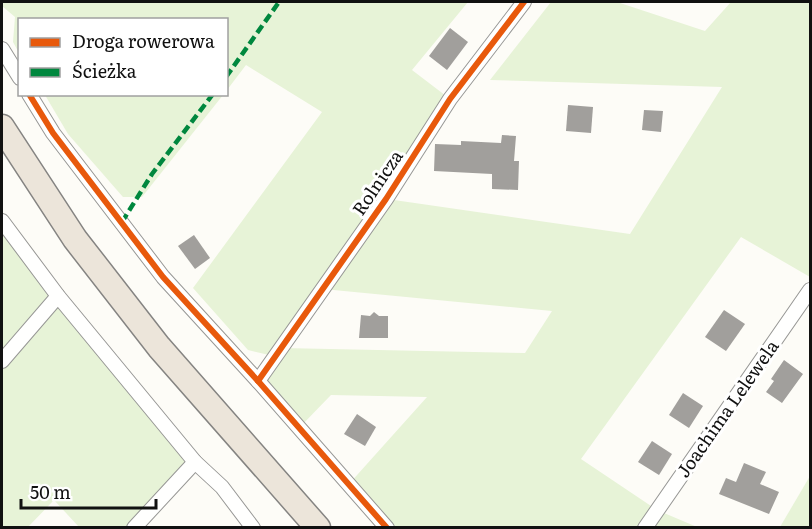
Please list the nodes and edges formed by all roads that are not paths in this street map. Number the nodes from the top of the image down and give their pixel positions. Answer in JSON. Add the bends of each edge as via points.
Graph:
{"nodes":[{"id":1,"x":524,"y":2,"type":"edge"},
{"id":2,"x":2,"y":49,"type":"edge"},
{"id":3,"x":18,"y":75,"type":"edge"},
{"id":4,"x":30,"y":96,"type":"edge"},
{"id":5,"x":2,"y":127,"type":"edge"},
{"id":6,"x":2,"y":221,"type":"edge"},
{"id":7,"x":810,"y":290,"type":"edge"},
{"id":8,"x":58,"y":296,"type":"junction"},
{"id":9,"x":2,"y":361,"type":"edge"},
{"id":10,"x":258,"y":381,"type":"junction"},
{"id":11,"x":195,"y":462,"type":"junction"},
{"id":12,"x":134,"y":528,"type":"edge"},
{"id":13,"x":253,"y":528,"type":"edge"},
{"id":14,"x":318,"y":528,"type":"edge"},
{"id":15,"x":387,"y":528,"type":"edge"},
{"id":16,"x":645,"y":528,"type":"edge"}],
"edges":[{"from":1,"to":10,"type":"street","name":"Rolnicza","via":[[450,99],[386,199]]},
{"from":2,"to":3,"type":"street"},
{"from":4,"to":10,"type":"street","via":[[53,133],[163,277]]},
{"from":5,"to":14,"type":"highway","via":[[75,239],[138,320]]},
{"from":6,"to":8,"type":"street"},
{"from":7,"to":16,"type":"street","name":"Joachima Lelewela"},
{"from":8,"to":9,"type":"street"},
{"from":8,"to":11,"type":"street"},
{"from":10,"to":15,"type":"street"},
{"from":11,"to":12,"type":"street"},
{"from":11,"to":13,"type":"street","via":[[222,488]]}]}
